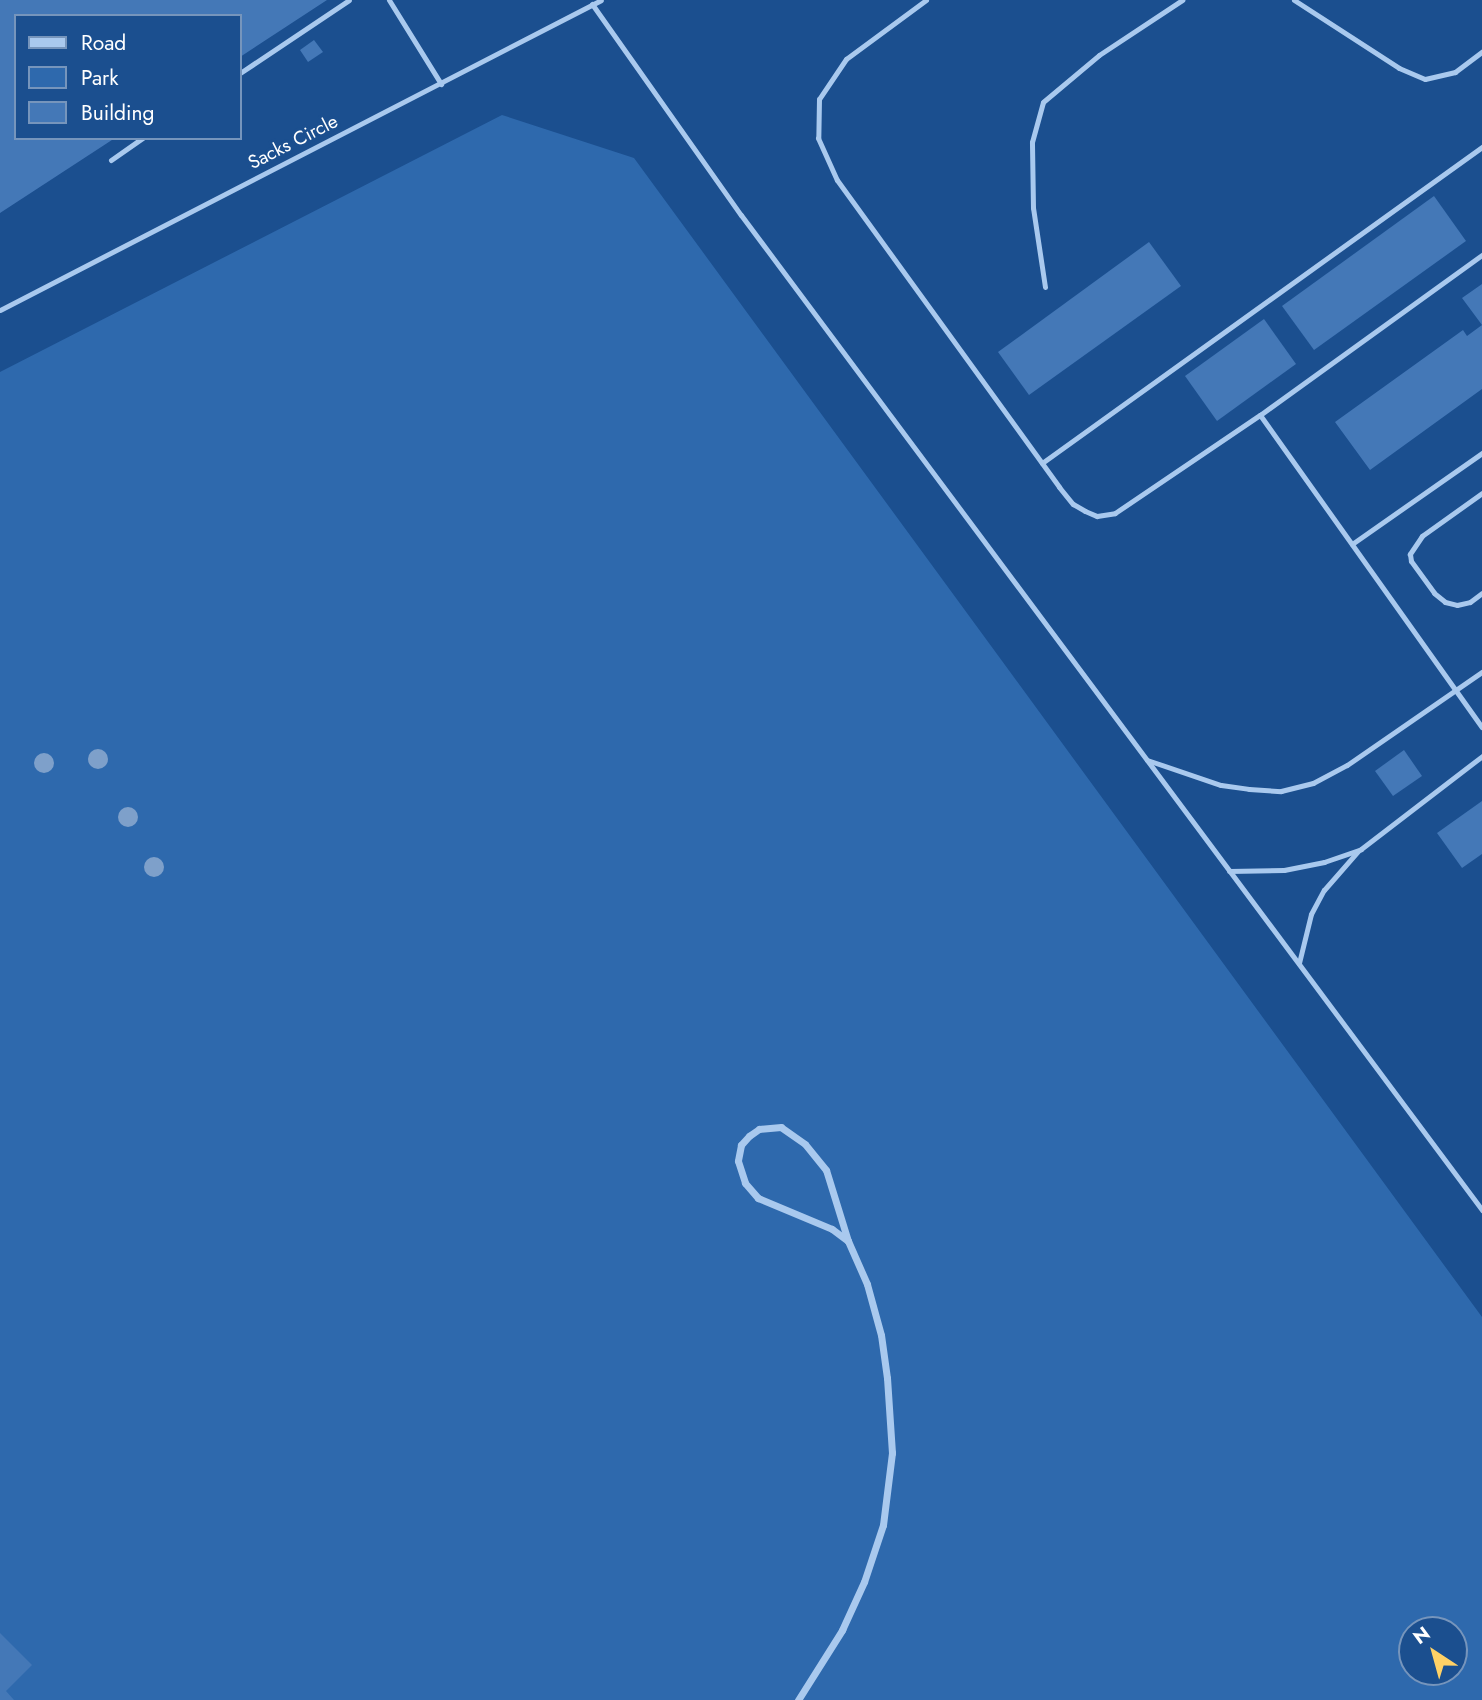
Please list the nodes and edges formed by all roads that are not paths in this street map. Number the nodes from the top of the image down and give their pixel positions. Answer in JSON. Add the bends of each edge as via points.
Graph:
{"nodes":[{"id":1,"x":349,"y":0,"type":"edge"},
{"id":2,"x":389,"y":0,"type":"edge"},
{"id":3,"x":601,"y":0,"type":"edge"},
{"id":4,"x":926,"y":0,"type":"edge"},
{"id":5,"x":1182,"y":0,"type":"edge"},
{"id":6,"x":1294,"y":0,"type":"edge"},
{"id":7,"x":592,"y":4,"type":"junction"},
{"id":8,"x":1482,"y":52,"type":"edge"},
{"id":9,"x":242,"y":72,"type":"edge"},
{"id":10,"x":441,"y":84,"type":"junction"},
{"id":11,"x":140,"y":140,"type":"edge"},
{"id":12,"x":1482,"y":147,"type":"edge"},
{"id":13,"x":111,"y":160,"type":"dead end"},
{"id":14,"x":1482,"y":256,"type":"edge"},
{"id":15,"x":1045,"y":287,"type":"dead end"},
{"id":16,"x":0,"y":310,"type":"edge"},
{"id":17,"x":1260,"y":415,"type":"junction"},
{"id":18,"x":1482,"y":453,"type":"edge"},
{"id":19,"x":1042,"y":463,"type":"junction"},
{"id":20,"x":1482,"y":493,"type":"edge"},
{"id":21,"x":1352,"y":544,"type":"junction"},
{"id":22,"x":1482,"y":593,"type":"edge"},
{"id":23,"x":1482,"y":672,"type":"edge"},
{"id":24,"x":1456,"y":691,"type":"junction"},
{"id":25,"x":1482,"y":727,"type":"edge"},
{"id":26,"x":1482,"y":756,"type":"edge"},
{"id":27,"x":1147,"y":760,"type":"junction"},
{"id":28,"x":1361,"y":849,"type":"junction"},
{"id":29,"x":1229,"y":871,"type":"junction"},
{"id":30,"x":1298,"y":964,"type":"junction"},
{"id":31,"x":1482,"y":1210,"type":"edge"},
{"id":32,"x":848,"y":1241,"type":"junction"},
{"id":33,"x":798,"y":1700,"type":"edge"}],
"edges":[{"from":1,"to":9,"type":"lane"},
{"from":2,"to":10,"type":"lane"},
{"from":3,"to":7,"type":"lane","name":"Sacks Circle"},
{"from":4,"to":19,"type":"lane","via":[[846,59],[820,99],[818,138],[837,180]]},
{"from":5,"to":15,"type":"lane","via":[[1099,55],[1043,102],[1032,142],[1033,208]]},
{"from":6,"to":8,"type":"lane","via":[[1399,68],[1425,79],[1455,72]]},
{"from":7,"to":10,"type":"lane","name":"Sacks Circle"},
{"from":7,"to":27,"type":"lane","via":[[741,215]]},
{"from":10,"to":16,"type":"lane","name":"Sacks Circle"},
{"from":11,"to":13,"type":"lane"},
{"from":12,"to":19,"type":"lane"},
{"from":14,"to":17,"type":"lane"},
{"from":17,"to":19,"type":"lane","via":[[1115,513],[1097,516],[1073,504]]},
{"from":17,"to":21,"type":"lane"},
{"from":18,"to":21,"type":"lane"},
{"from":20,"to":22,"type":"lane","via":[[1422,536],[1410,554],[1434,593],[1445,602],[1470,602]]},
{"from":21,"to":24,"type":"lane"},
{"from":23,"to":24,"type":"lane"},
{"from":24,"to":25,"type":"lane"},
{"from":24,"to":27,"type":"lane","via":[[1347,765],[1313,783],[1281,791],[1222,785]]},
{"from":26,"to":28,"type":"lane"},
{"from":27,"to":29,"type":"lane"},
{"from":28,"to":29,"type":"lane","via":[[1284,870]]},
{"from":28,"to":30,"type":"lane","via":[[1324,890],[1311,914]]},
{"from":29,"to":30,"type":"lane"},
{"from":30,"to":31,"type":"lane"},
{"from":32,"to":32,"type":"street","via":[[832,1229],[758,1198],[745,1183],[738,1161],[741,1145],[749,1136],[759,1129],[781,1127],[805,1144],[826,1170]]},
{"from":32,"to":33,"type":"street","via":[[867,1284],[881,1335],[892,1453],[883,1525],[864,1582],[842,1630]]}]}
